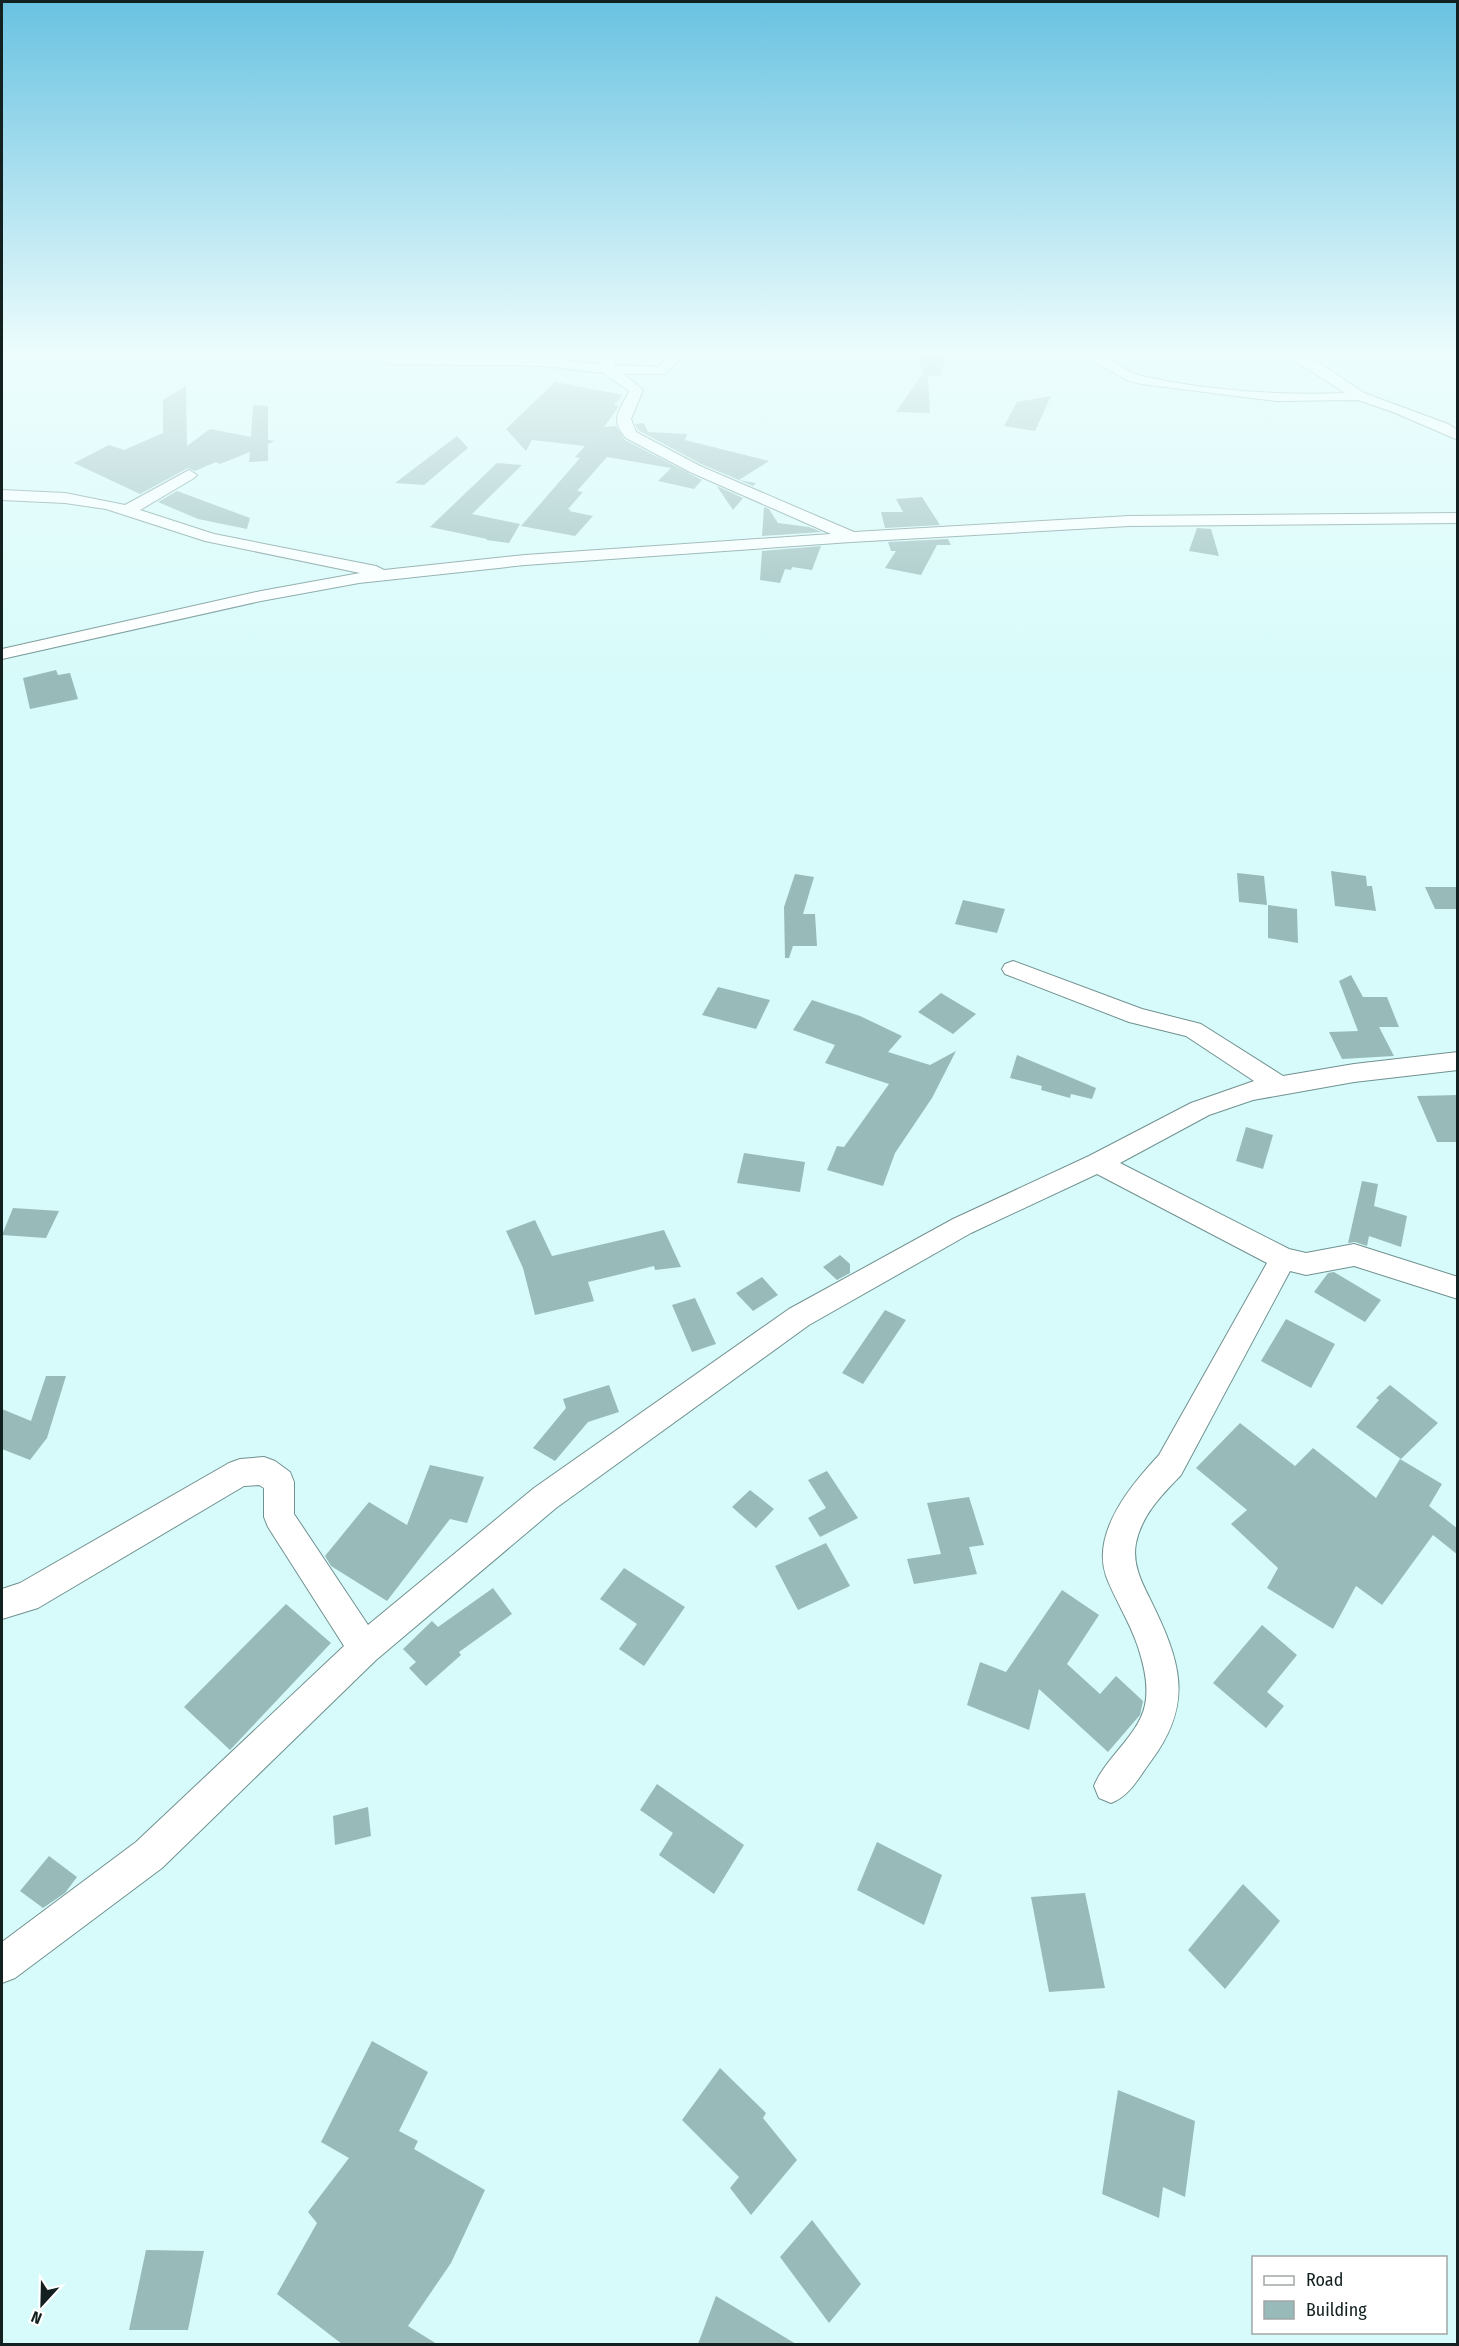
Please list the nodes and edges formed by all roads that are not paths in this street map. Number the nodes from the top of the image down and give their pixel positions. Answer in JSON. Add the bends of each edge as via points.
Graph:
{"nodes":[{"id":1,"x":677,"y":459,"type":"edge"},
{"id":2,"x":189,"y":475,"type":"dead end"},
{"id":3,"x":2,"y":495,"type":"edge"},
{"id":4,"x":126,"y":511,"type":"junction"},
{"id":5,"x":1458,"y":518,"type":"edge"},
{"id":6,"x":851,"y":537,"type":"junction"},
{"id":7,"x":388,"y":575,"type":"junction"},
{"id":8,"x":2,"y":654,"type":"edge"},
{"id":9,"x":1013,"y":969,"type":"dead end"},
{"id":10,"x":1458,"y":1061,"type":"edge"},
{"id":11,"x":1279,"y":1086,"type":"junction"},
{"id":12,"x":1098,"y":1162,"type":"junction"},
{"id":13,"x":1283,"y":1260,"type":"junction"},
{"id":14,"x":1458,"y":1288,"type":"edge"},
{"id":15,"x":2,"y":1604,"type":"edge"},
{"id":16,"x":365,"y":1649,"type":"junction"},
{"id":17,"x":1111,"y":1786,"type":"dead end"},
{"id":18,"x":2,"y":1965,"type":"edge"}],
"edges":[{"from":1,"to":6,"type":"street"},
{"from":2,"to":4,"type":"street"},
{"from":3,"to":4,"type":"street","via":[[65,498]]},
{"from":4,"to":7,"type":"street","via":[[211,538]]},
{"from":5,"to":6,"type":"street","via":[[1129,521]]},
{"from":6,"to":7,"type":"street","via":[[525,560]]},
{"from":7,"to":8,"type":"street","via":[[261,596]]},
{"from":9,"to":11,"type":"street","via":[[1137,1016],[1193,1029]]},
{"from":10,"to":11,"type":"street"},
{"from":11,"to":12,"type":"street","via":[[1250,1091],[1200,1109]]},
{"from":12,"to":13,"type":"street"},
{"from":12,"to":16,"type":"street","via":[[962,1226],[799,1317],[545,1498]]},
{"from":13,"to":14,"type":"street","via":[[1306,1264],[1354,1255]]},
{"from":13,"to":17,"type":"street","via":[[1170,1465],[1131,1512],[1120,1544],[1121,1573],[1161,1666],[1162,1704],[1154,1729]]},
{"from":15,"to":16,"type":"street","via":[[27,1597],[240,1473],[264,1471],[279,1482],[279,1517]]},
{"from":16,"to":18,"type":"street","via":[[148,1855]]}]}
